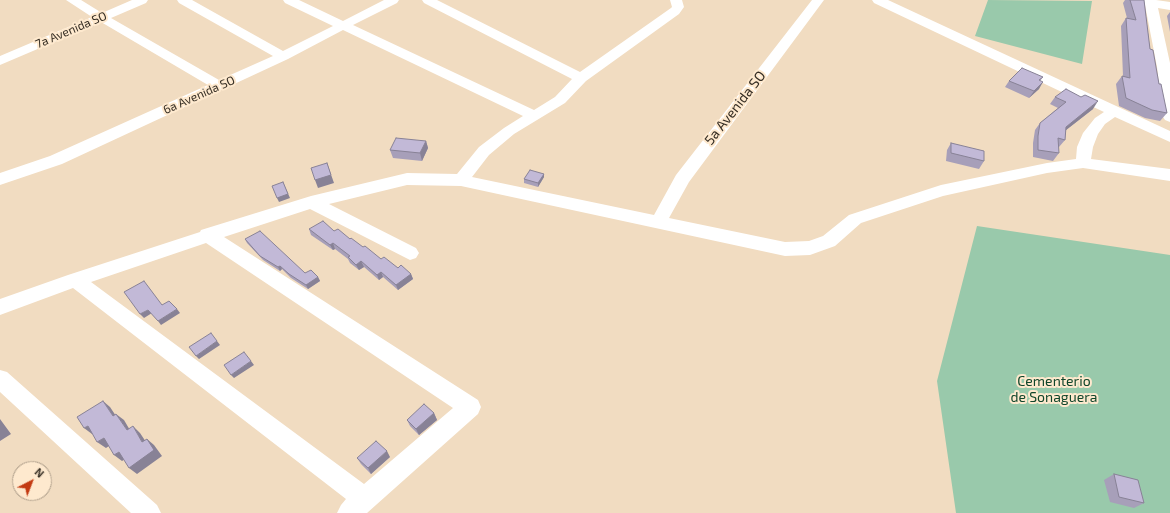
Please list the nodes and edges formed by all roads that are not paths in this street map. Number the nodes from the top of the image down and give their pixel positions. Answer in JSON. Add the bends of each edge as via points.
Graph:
{"nodes":[{"id":1,"x":72,"y":0,"type":"edge"},
{"id":2,"x":142,"y":0,"type":"edge"},
{"id":3,"x":183,"y":0,"type":"edge"},
{"id":4,"x":289,"y":0,"type":"edge"},
{"id":5,"x":393,"y":0,"type":"edge"},
{"id":6,"x":428,"y":0,"type":"edge"},
{"id":7,"x":676,"y":0,"type":"edge"},
{"id":8,"x":818,"y":0,"type":"edge"},
{"id":9,"x":878,"y":0,"type":"edge"},
{"id":10,"x":1135,"y":0,"type":"edge"},
{"id":11,"x":1150,"y":1,"type":"edge"},
{"id":12,"x":1170,"y":6,"type":"edge"},
{"id":13,"x":102,"y":17,"type":"junction"},
{"id":14,"x":343,"y":26,"type":"junction"},
{"id":15,"x":283,"y":56,"type":"junction"},
{"id":16,"x":0,"y":61,"type":"edge"},
{"id":17,"x":1167,"y":68,"type":"edge"},
{"id":18,"x":581,"y":78,"type":"junction"},
{"id":19,"x":219,"y":86,"type":"junction"},
{"id":20,"x":1113,"y":112,"type":"junction"},
{"id":21,"x":533,"y":115,"type":"junction"},
{"id":22,"x":1170,"y":117,"type":"edge"},
{"id":23,"x":1170,"y":138,"type":"edge"},
{"id":24,"x":1084,"y":163,"type":"junction"},
{"id":25,"x":1170,"y":175,"type":"edge"},
{"id":26,"x":0,"y":179,"type":"edge"},
{"id":27,"x":461,"y":180,"type":"junction"},
{"id":28,"x":311,"y":202,"type":"junction"},
{"id":29,"x":659,"y":221,"type":"junction"},
{"id":30,"x":207,"y":235,"type":"junction"},
{"id":31,"x":410,"y":253,"type":"dead end"},
{"id":32,"x":75,"y":280,"type":"junction"},
{"id":33,"x":0,"y":307,"type":"edge"},
{"id":34,"x":0,"y":379,"type":"edge"},
{"id":35,"x":357,"y":506,"type":"edge"},
{"id":36,"x":149,"y":513,"type":"edge"}],
"edges":[{"from":1,"to":13,"type":"street"},
{"from":2,"to":13,"type":"street","name":"7a Avenida SO"},
{"from":3,"to":15,"type":"street"},
{"from":4,"to":14,"type":"street"},
{"from":5,"to":14,"type":"street","name":"6a Avenida SO"},
{"from":6,"to":18,"type":"street"},
{"from":7,"to":18,"type":"street","via":[[678,7],[675,11]]},
{"from":8,"to":29,"type":"street","name":"5a Avenida SO","via":[[682,179]]},
{"from":9,"to":20,"type":"street"},
{"from":10,"to":11,"type":"street"},
{"from":11,"to":12,"type":"street"},
{"from":11,"to":17,"type":"street"},
{"from":13,"to":16,"type":"street","name":"7a Avenida SO"},
{"from":13,"to":19,"type":"street"},
{"from":14,"to":15,"type":"street","name":"6a Avenida SO"},
{"from":14,"to":21,"type":"street"},
{"from":15,"to":19,"type":"street","name":"6a Avenida SO"},
{"from":17,"to":22,"type":"street"},
{"from":18,"to":21,"type":"street","via":[[560,100]]},
{"from":19,"to":26,"type":"street","name":"6a Avenida SO","via":[[56,160]]},
{"from":20,"to":23,"type":"street"},
{"from":20,"to":24,"type":"street","via":[[1091,133],[1085,147]]},
{"from":21,"to":27,"type":"street","via":[[484,150]]},
{"from":24,"to":25,"type":"street"},
{"from":24,"to":29,"type":"street","via":[[1047,168],[941,191],[855,219],[829,241],[810,248],[785,249]]},
{"from":27,"to":28,"type":"street","via":[[407,179]]},
{"from":27,"to":29,"type":"street"},
{"from":28,"to":30,"type":"street"},
{"from":28,"to":31,"type":"street"},
{"from":30,"to":32,"type":"street"},
{"from":30,"to":35,"type":"street","via":[[470,407]]},
{"from":32,"to":33,"type":"street"},
{"from":32,"to":35,"type":"street"},
{"from":34,"to":36,"type":"street"}]}
